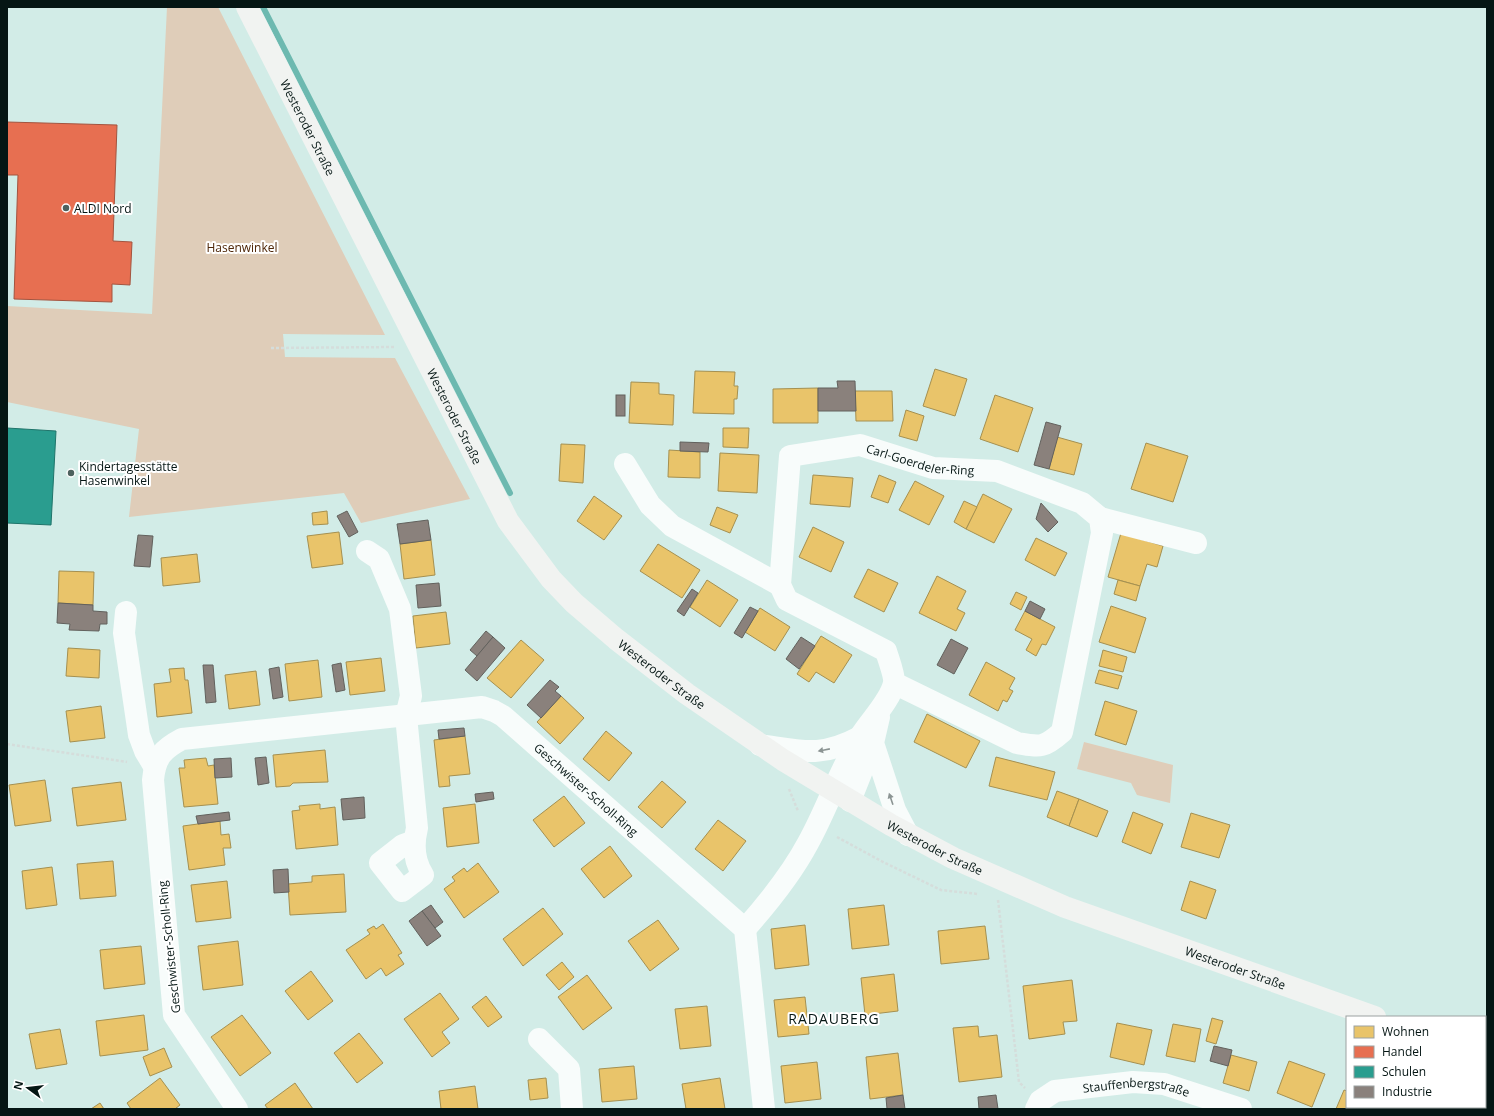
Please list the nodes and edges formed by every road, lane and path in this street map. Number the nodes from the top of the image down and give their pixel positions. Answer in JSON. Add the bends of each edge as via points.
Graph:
{"nodes":[{"id":1,"x":247,"y":7,"type":"edge"},
{"id":2,"x":397,"y":347,"type":"dead end"},
{"id":3,"x":271,"y":348,"type":"dead end"},
{"id":4,"x":625,"y":464,"type":"dead end"},
{"id":5,"x":1100,"y":518,"type":"junction"},
{"id":6,"x":1196,"y":543,"type":"dead end"},
{"id":7,"x":367,"y":551,"type":"dead end"},
{"id":8,"x":780,"y":585,"type":"junction"},
{"id":9,"x":126,"y":612,"type":"dead end"},
{"id":10,"x":894,"y":683,"type":"junction"},
{"id":11,"x":406,"y":716,"type":"junction"},
{"id":12,"x":867,"y":740,"type":"junction"},
{"id":13,"x":7,"y":744,"type":"edge"},
{"id":14,"x":760,"y":745,"type":"junction"},
{"id":15,"x":154,"y":766,"type":"junction"},
{"id":16,"x":841,"y":796,"type":"junction"},
{"id":17,"x":908,"y":835,"type":"junction"},
{"id":18,"x":414,"y":841,"type":"dead end"},
{"id":19,"x":998,"y":900,"type":"dead end"},
{"id":20,"x":745,"y":929,"type":"junction"},
{"id":21,"x":1372,"y":1016,"type":"edge"},
{"id":22,"x":539,"y":1039,"type":"dead end"},
{"id":23,"x":1038,"y":1105,"type":"edge"},
{"id":24,"x":237,"y":1109,"type":"edge"},
{"id":25,"x":572,"y":1109,"type":"edge"},
{"id":26,"x":764,"y":1109,"type":"edge"},
{"id":27,"x":1241,"y":1109,"type":"edge"}],
"edges":[{"from":1,"to":14,"type":"street","name":"Westeroder Straße","via":[[508,521],[551,579],[574,603],[687,694]]},
{"from":2,"to":3,"type":"path"},
{"from":4,"to":8,"type":"street","via":[[650,505],[672,526]]},
{"from":5,"to":6,"type":"street","name":"Carl-Goerdeler-Ring"},
{"from":5,"to":8,"type":"street","name":"Carl-Goerdeler-Ring","via":[[1082,503],[997,471],[933,468],[860,444],[790,456]]},
{"from":5,"to":10,"type":"street","via":[[1102,532],[1062,732],[1049,744],[1036,746],[1017,743]]},
{"from":7,"to":11,"type":"street","via":[[379,559],[400,609],[411,696]]},
{"from":8,"to":10,"type":"street","via":[[786,600],[886,650]]},
{"from":9,"to":15,"type":"street","via":[[124,633],[139,735]]},
{"from":10,"to":12,"type":"street"},
{"from":11,"to":15,"type":"street","name":"Geschwister-Scholl-Ring","via":[[182,739],[169,746]]},
{"from":11,"to":18,"type":"street","via":[[416,828]]},
{"from":11,"to":20,"type":"street","name":"Geschwister-Scholl-Ring","via":[[482,707],[503,716]]},
{"from":12,"to":14,"type":"street","one_way":true,"via":[[820,752]]},
{"from":12,"to":16,"type":"street"},
{"from":17,"to":12,"type":"street","one_way":true,"via":[[895,810]]},
{"from":13,"to":15,"type":"path"},
{"from":14,"to":16,"type":"street","name":"Westeroder Straße"},
{"from":15,"to":24,"type":"street","name":"Geschwister-Scholl-Ring","via":[[153,780],[174,1015]]},
{"from":16,"to":17,"type":"street","name":"Westeroder Straße"},
{"from":16,"to":20,"type":"street","via":[[808,842],[793,869]]},
{"from":17,"to":21,"type":"street","name":"Westeroder Straße","via":[[953,858],[1065,907]]},
{"from":19,"to":23,"type":"path","via":[[1019,1082]]},
{"from":20,"to":26,"type":"street"},
{"from":22,"to":25,"type":"street","via":[[569,1069]]},
{"from":23,"to":27,"type":"street","name":"Stauffenbergstraße","via":[[1055,1091],[1152,1082],[1196,1093]]}]}
